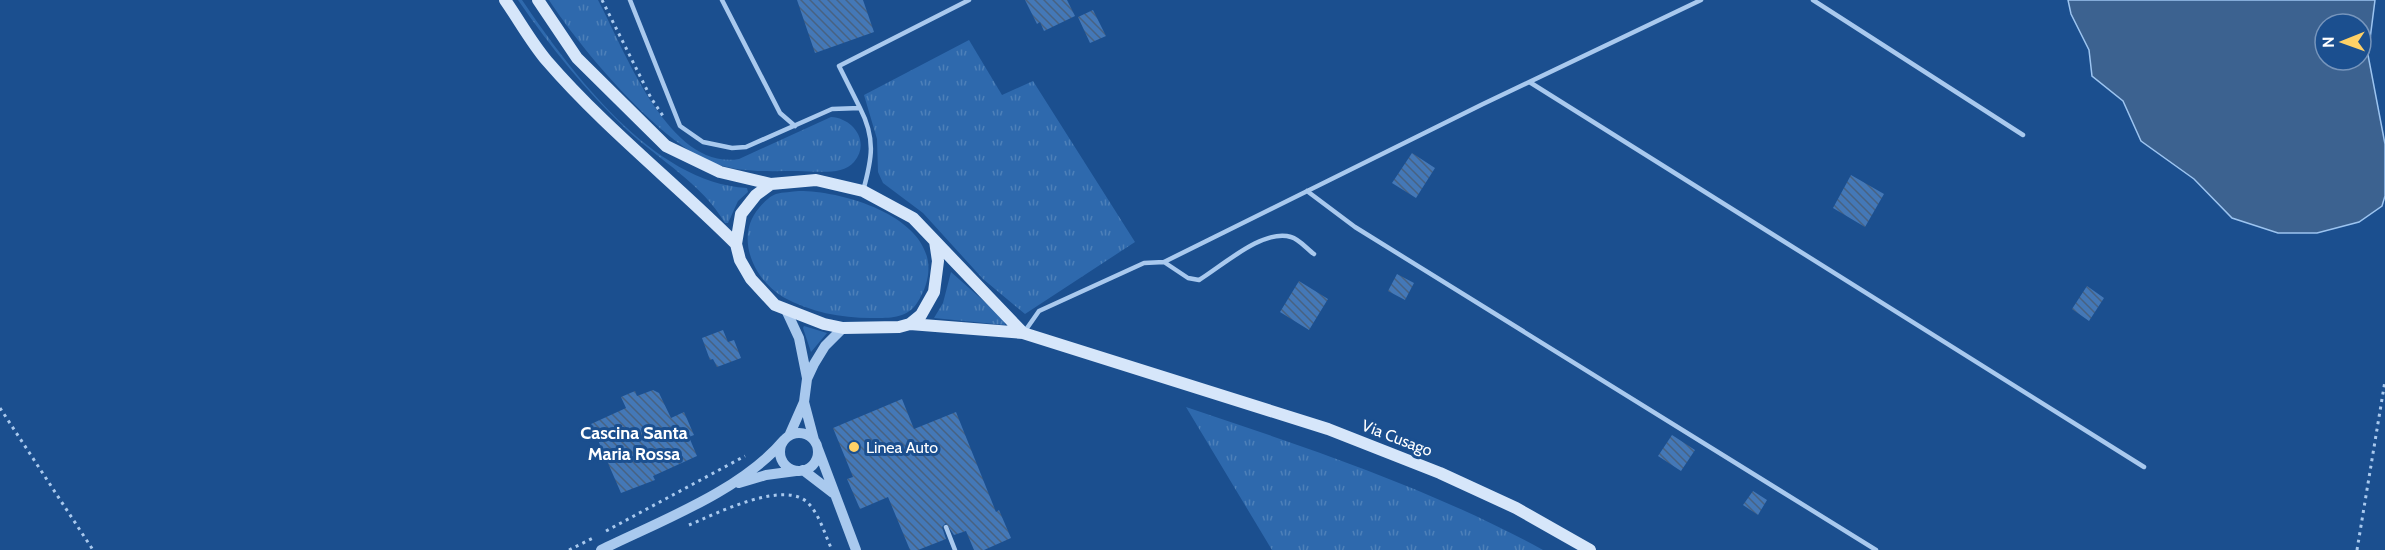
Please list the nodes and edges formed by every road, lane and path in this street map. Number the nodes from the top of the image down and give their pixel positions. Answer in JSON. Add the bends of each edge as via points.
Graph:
{"nodes":[{"id":1,"x":505,"y":0,"type":"edge"},
{"id":2,"x":538,"y":0,"type":"edge"},
{"id":3,"x":602,"y":0,"type":"edge"},
{"id":4,"x":630,"y":0,"type":"edge"},
{"id":5,"x":722,"y":0,"type":"edge"},
{"id":6,"x":969,"y":0,"type":"edge"},
{"id":7,"x":1701,"y":0,"type":"edge"},
{"id":8,"x":1813,"y":0,"type":"edge"},
{"id":9,"x":1531,"y":83,"type":"junction"},
{"id":10,"x":860,"y":108,"type":"junction"},
{"id":11,"x":680,"y":126,"type":"junction"},
{"id":12,"x":795,"y":126,"type":"junction"},
{"id":13,"x":2023,"y":135,"type":"dead end"},
{"id":14,"x":771,"y":184,"type":"junction"},
{"id":15,"x":863,"y":191,"type":"junction"},
{"id":16,"x":1307,"y":191,"type":"junction"},
{"id":17,"x":934,"y":241,"type":"junction"},
{"id":18,"x":736,"y":244,"type":"junction"},
{"id":19,"x":1314,"y":254,"type":"dead end"},
{"id":20,"x":1164,"y":262,"type":"junction"},
{"id":21,"x":786,"y":310,"type":"junction"},
{"id":22,"x":910,"y":324,"type":"junction"},
{"id":23,"x":843,"y":328,"type":"junction"},
{"id":24,"x":1023,"y":333,"type":"junction"},
{"id":25,"x":807,"y":379,"type":"junction"},
{"id":26,"x":2385,"y":381,"type":"edge"},
{"id":27,"x":804,"y":402,"type":"junction"},
{"id":28,"x":0,"y":408,"type":"edge"},
{"id":29,"x":787,"y":438,"type":"junction"},
{"id":30,"x":815,"y":443,"type":"junction"},
{"id":31,"x":752,"y":452,"type":"dead end"},
{"id":32,"x":2144,"y":467,"type":"dead end"},
{"id":33,"x":800,"y":470,"type":"junction"},
{"id":34,"x":719,"y":490,"type":"junction"},
{"id":35,"x":834,"y":493,"type":"junction"},
{"id":36,"x":657,"y":504,"type":"junction"},
{"id":37,"x":665,"y":519,"type":"junction"},
{"id":38,"x":946,"y":527,"type":"dead end"},
{"id":39,"x":93,"y":550,"type":"edge"},
{"id":40,"x":569,"y":550,"type":"edge"},
{"id":41,"x":601,"y":550,"type":"edge"},
{"id":42,"x":832,"y":550,"type":"edge"},
{"id":43,"x":856,"y":550,"type":"edge"},
{"id":44,"x":955,"y":550,"type":"edge"},
{"id":45,"x":1590,"y":550,"type":"edge"},
{"id":46,"x":1876,"y":550,"type":"edge"},
{"id":47,"x":2357,"y":550,"type":"edge"}],
"edges":[{"from":1,"to":18,"type":"main road","via":[[546,60]]},
{"from":2,"to":14,"type":"main road","via":[[577,58],[666,146],[720,172]]},
{"from":3,"to":11,"type":"path","via":[[659,112],[670,125]]},
{"from":4,"to":11,"type":"lane"},
{"from":5,"to":12,"type":"lane","via":[[780,113]]},
{"from":6,"to":10,"type":"lane","via":[[839,66]]},
{"from":7,"to":9,"type":"lane"},
{"from":8,"to":13,"type":"lane"},
{"from":9,"to":16,"type":"lane"},
{"from":9,"to":32,"type":"lane"},
{"from":10,"to":12,"type":"lane","via":[[832,109]]},
{"from":10,"to":15,"type":"lane","via":[[870,126],[872,158]]},
{"from":11,"to":12,"type":"lane","via":[[703,142],[732,148],[753,144]]},
{"from":14,"to":15,"type":"main road","via":[[816,180]]},
{"from":14,"to":18,"type":"main road","via":[[741,214]]},
{"from":15,"to":17,"type":"main road","via":[[900,208]]},
{"from":16,"to":20,"type":"lane"},
{"from":16,"to":46,"type":"lane","via":[[1365,233]]},
{"from":17,"to":22,"type":"main road","via":[[938,261],[934,292],[921,315]]},
{"from":17,"to":24,"type":"main road"},
{"from":18,"to":21,"type":"main road","via":[[751,279]]},
{"from":19,"to":20,"type":"lane","via":[[1293,237],[1276,234],[1199,280],[1188,278]]},
{"from":20,"to":24,"type":"lane","via":[[1144,263],[1039,311]]},
{"from":21,"to":23,"type":"main road"},
{"from":21,"to":25,"type":"street","via":[[798,338]]},
{"from":22,"to":23,"type":"main road"},
{"from":22,"to":24,"type":"main road"},
{"from":23,"to":25,"type":"street","via":[[825,346]]},
{"from":24,"to":45,"type":"main road","name":"Via Cusago","via":[[1328,429],[1516,508]]},
{"from":25,"to":27,"type":"street"},
{"from":26,"to":47,"type":"path"},
{"from":27,"to":29,"type":"street"},
{"from":27,"to":30,"type":"street"},
{"from":28,"to":39,"type":"path"},
{"from":29,"to":30,"type":"street","via":[[800,433]]},
{"from":29,"to":33,"type":"street","via":[[780,449],[781,459],[787,467]]},
{"from":29,"to":34,"type":"street","via":[[760,464]]},
{"from":30,"to":33,"type":"street","via":[[815,461]]},
{"from":30,"to":35,"type":"street"},
{"from":31,"to":36,"type":"path"},
{"from":33,"to":34,"type":"street","via":[[766,475]]},
{"from":33,"to":35,"type":"street"},
{"from":34,"to":37,"type":"street"},
{"from":35,"to":43,"type":"street"},
{"from":36,"to":37,"type":"path"},
{"from":36,"to":40,"type":"path"},
{"from":37,"to":41,"type":"street"},
{"from":37,"to":42,"type":"path","via":[[669,526],[680,529],[741,502],[792,496],[807,502],[818,516]]},
{"from":38,"to":44,"type":"lane"}]}
